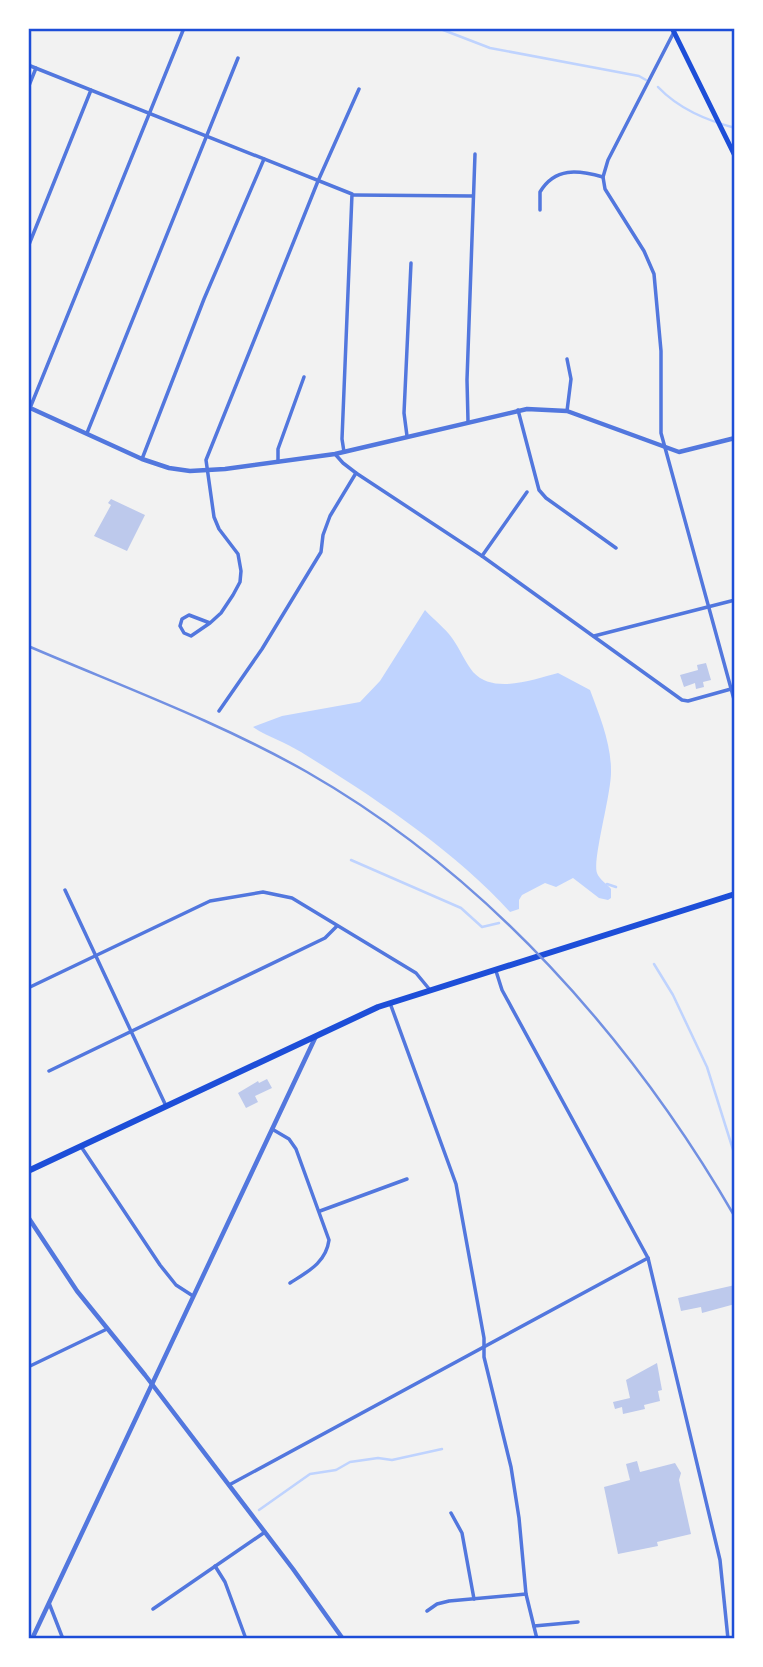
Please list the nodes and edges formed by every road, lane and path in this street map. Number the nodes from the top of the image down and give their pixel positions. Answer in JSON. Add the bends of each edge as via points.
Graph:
{"nodes":[{"id":1,"x":184,"y":28,"type":"edge"},
{"id":2,"x":674,"y":29,"type":"edge"},
{"id":3,"x":238,"y":58,"type":"dead end"},
{"id":4,"x":28,"y":65,"type":"edge"},
{"id":5,"x":36,"y":68,"type":"junction"},
{"id":6,"x":28,"y":88,"type":"edge"},
{"id":7,"x":359,"y":89,"type":"dead end"},
{"id":8,"x":91,"y":90,"type":"junction"},
{"id":9,"x":149,"y":113,"type":"junction"},
{"id":10,"x":206,"y":136,"type":"junction"},
{"id":11,"x":475,"y":154,"type":"dead end"},
{"id":12,"x":735,"y":156,"type":"edge"},
{"id":13,"x":264,"y":159,"type":"junction"},
{"id":14,"x":603,"y":177,"type":"junction"},
{"id":15,"x":318,"y":181,"type":"junction"},
{"id":16,"x":353,"y":195,"type":"junction"},
{"id":17,"x":473,"y":195,"type":"junction"},
{"id":18,"x":540,"y":210,"type":"dead end"},
{"id":19,"x":28,"y":247,"type":"edge"},
{"id":20,"x":411,"y":263,"type":"dead end"},
{"id":21,"x":567,"y":359,"type":"dead end"},
{"id":22,"x":304,"y":377,"type":"dead end"},
{"id":23,"x":29,"y":408,"type":"edge"},
{"id":24,"x":519,"y":410,"type":"junction"},
{"id":25,"x":567,"y":411,"type":"junction"},
{"id":26,"x":468,"y":421,"type":"junction"},
{"id":27,"x":87,"y":433,"type":"junction"},
{"id":28,"x":407,"y":436,"type":"junction"},
{"id":29,"x":735,"y":438,"type":"edge"},
{"id":30,"x":665,"y":448,"type":"junction"},
{"id":31,"x":344,"y":452,"type":"junction"},
{"id":32,"x":335,"y":454,"type":"junction"},
{"id":33,"x":142,"y":458,"type":"junction"},
{"id":34,"x":278,"y":462,"type":"junction"},
{"id":35,"x":207,"y":471,"type":"junction"},
{"id":36,"x":356,"y":473,"type":"junction"},
{"id":37,"x":527,"y":492,"type":"dead end"},
{"id":38,"x":616,"y":548,"type":"dead end"},
{"id":39,"x":482,"y":556,"type":"junction"},
{"id":40,"x":735,"y":600,"type":"edge"},
{"id":41,"x":709,"y":606,"type":"junction"},
{"id":42,"x":210,"y":623,"type":"junction"},
{"id":43,"x":593,"y":636,"type":"junction"},
{"id":44,"x":731,"y":689,"type":"junction"},
{"id":45,"x":735,"y":703,"type":"edge"},
{"id":46,"x":219,"y":711,"type":"dead end"},
{"id":47,"x":65,"y":890,"type":"dead end"},
{"id":48,"x":735,"y":894,"type":"edge"},
{"id":49,"x":337,"y":926,"type":"junction"},
{"id":50,"x":94,"y":956,"type":"junction"},
{"id":51,"x":495,"y":970,"type":"junction"},
{"id":52,"x":28,"y":988,"type":"edge"},
{"id":53,"x":430,"y":990,"type":"junction"},
{"id":54,"x":390,"y":1003,"type":"junction"},
{"id":55,"x":130,"y":1032,"type":"junction"},
{"id":56,"x":316,"y":1036,"type":"junction"},
{"id":57,"x":49,"y":1071,"type":"dead end"},
{"id":58,"x":167,"y":1108,"type":"junction"},
{"id":59,"x":272,"y":1129,"type":"junction"},
{"id":60,"x":82,"y":1148,"type":"junction"},
{"id":61,"x":28,"y":1171,"type":"edge"},
{"id":62,"x":407,"y":1179,"type":"dead end"},
{"id":63,"x":320,"y":1211,"type":"junction"},
{"id":64,"x":28,"y":1217,"type":"edge"},
{"id":65,"x":649,"y":1258,"type":"junction"},
{"id":66,"x":290,"y":1283,"type":"dead end"},
{"id":67,"x":192,"y":1296,"type":"junction"},
{"id":68,"x":107,"y":1329,"type":"junction"},
{"id":69,"x":484,"y":1349,"type":"junction"},
{"id":70,"x":28,"y":1367,"type":"edge"},
{"id":71,"x":151,"y":1383,"type":"junction"},
{"id":72,"x":229,"y":1485,"type":"junction"},
{"id":73,"x":451,"y":1513,"type":"dead end"},
{"id":74,"x":265,"y":1532,"type":"junction"},
{"id":75,"x":215,"y":1566,"type":"junction"},
{"id":76,"x":526,"y":1594,"type":"junction"},
{"id":77,"x":474,"y":1599,"type":"junction"},
{"id":78,"x":49,"y":1603,"type":"junction"},
{"id":79,"x":153,"y":1609,"type":"dead end"},
{"id":80,"x":427,"y":1611,"type":"dead end"},
{"id":81,"x":578,"y":1622,"type":"dead end"},
{"id":82,"x":534,"y":1626,"type":"junction"},
{"id":83,"x":32,"y":1639,"type":"edge"},
{"id":84,"x":63,"y":1639,"type":"edge"},
{"id":85,"x":246,"y":1639,"type":"edge"},
{"id":86,"x":343,"y":1639,"type":"edge"},
{"id":87,"x":537,"y":1639,"type":"edge"},
{"id":88,"x":728,"y":1639,"type":"edge"}],
"edges":[{"from":1,"to":9,"type":"street"},
{"from":2,"to":12,"type":"main road"},
{"from":2,"to":14,"type":"street"},
{"from":3,"to":10,"type":"street"},
{"from":4,"to":5,"type":"street"},
{"from":5,"to":6,"type":"street"},
{"from":5,"to":8,"type":"street"},
{"from":7,"to":15,"type":"street"},
{"from":8,"to":9,"type":"street"},
{"from":8,"to":19,"type":"street"},
{"from":9,"to":10,"type":"street"},
{"from":9,"to":23,"type":"street"},
{"from":10,"to":13,"type":"street"},
{"from":10,"to":27,"type":"street"},
{"from":11,"to":17,"type":"street"},
{"from":13,"to":15,"type":"street"},
{"from":13,"to":33,"type":"street"},
{"from":14,"to":18,"type":"street","via":[[573,172],[553,177],[540,192]]},
{"from":14,"to":30,"type":"street","via":[[606,192],[644,251],[653,274]]},
{"from":15,"to":16,"type":"street"},
{"from":15,"to":35,"type":"street","via":[[206,460]]},
{"from":16,"to":17,"type":"street"},
{"from":16,"to":31,"type":"street"},
{"from":17,"to":26,"type":"street"},
{"from":20,"to":28,"type":"street","via":[[404,413]]},
{"from":21,"to":25,"type":"street","via":[[571,377]]},
{"from":22,"to":34,"type":"street","via":[[277,450]]},
{"from":23,"to":27,"type":"street"},
{"from":24,"to":25,"type":"street"},
{"from":24,"to":26,"type":"street"},
{"from":24,"to":38,"type":"street","via":[[539,490]]},
{"from":25,"to":30,"type":"street"},
{"from":26,"to":28,"type":"street"},
{"from":27,"to":33,"type":"street"},
{"from":28,"to":31,"type":"street"},
{"from":29,"to":30,"type":"street","via":[[685,452]]},
{"from":30,"to":41,"type":"street"},
{"from":31,"to":32,"type":"street"},
{"from":32,"to":34,"type":"street"},
{"from":32,"to":36,"type":"street"},
{"from":33,"to":35,"type":"street","via":[[176,469]]},
{"from":34,"to":35,"type":"street"},
{"from":35,"to":42,"type":"street","via":[[214,520],[238,554],[242,570],[227,604]]},
{"from":36,"to":39,"type":"street"},
{"from":36,"to":46,"type":"street","via":[[334,508],[318,556]]},
{"from":37,"to":39,"type":"street"},
{"from":39,"to":43,"type":"street"},
{"from":40,"to":41,"type":"street"},
{"from":41,"to":43,"type":"street"},
{"from":41,"to":44,"type":"street"},
{"from":42,"to":42,"type":"street","via":[[191,635],[180,626],[189,615]]},
{"from":43,"to":44,"type":"street","via":[[684,701]]},
{"from":44,"to":45,"type":"street"},
{"from":47,"to":50,"type":"street"},
{"from":48,"to":51,"type":"main road"},
{"from":49,"to":50,"type":"street","via":[[289,897],[257,892],[209,901]]},
{"from":49,"to":53,"type":"street","via":[[416,973]]},
{"from":49,"to":55,"type":"street","via":[[326,938]]},
{"from":50,"to":52,"type":"street"},
{"from":50,"to":55,"type":"street"},
{"from":51,"to":53,"type":"main road"},
{"from":51,"to":65,"type":"street","via":[[502,991]]},
{"from":53,"to":54,"type":"main road"},
{"from":54,"to":56,"type":"main road"},
{"from":54,"to":69,"type":"street","via":[[456,1184]]},
{"from":55,"to":57,"type":"street"},
{"from":55,"to":58,"type":"street"},
{"from":56,"to":58,"type":"main road"},
{"from":56,"to":59,"type":"street"},
{"from":58,"to":60,"type":"main road"},
{"from":59,"to":63,"type":"street","via":[[293,1144]]},
{"from":59,"to":67,"type":"street"},
{"from":60,"to":61,"type":"main road"},
{"from":60,"to":67,"type":"street","via":[[160,1265]]},
{"from":62,"to":63,"type":"street"},
{"from":63,"to":66,"type":"street","via":[[328,1237],[327,1252]]},
{"from":64,"to":68,"type":"street"},
{"from":65,"to":69,"type":"street"},
{"from":65,"to":88,"type":"street","via":[[720,1560]]},
{"from":67,"to":71,"type":"street"},
{"from":68,"to":70,"type":"street"},
{"from":68,"to":71,"type":"street"},
{"from":69,"to":72,"type":"street"},
{"from":69,"to":76,"type":"street","via":[[518,1507]]},
{"from":71,"to":72,"type":"street"},
{"from":71,"to":78,"type":"street"},
{"from":72,"to":74,"type":"street"},
{"from":73,"to":77,"type":"street","via":[[462,1533]]},
{"from":74,"to":75,"type":"street"},
{"from":74,"to":86,"type":"street"},
{"from":75,"to":79,"type":"street"},
{"from":75,"to":85,"type":"street"},
{"from":76,"to":77,"type":"street"},
{"from":76,"to":82,"type":"street"},
{"from":77,"to":80,"type":"street","via":[[445,1602]]},
{"from":78,"to":83,"type":"street"},
{"from":78,"to":84,"type":"street"},
{"from":81,"to":82,"type":"street"},
{"from":82,"to":87,"type":"street"}]}
